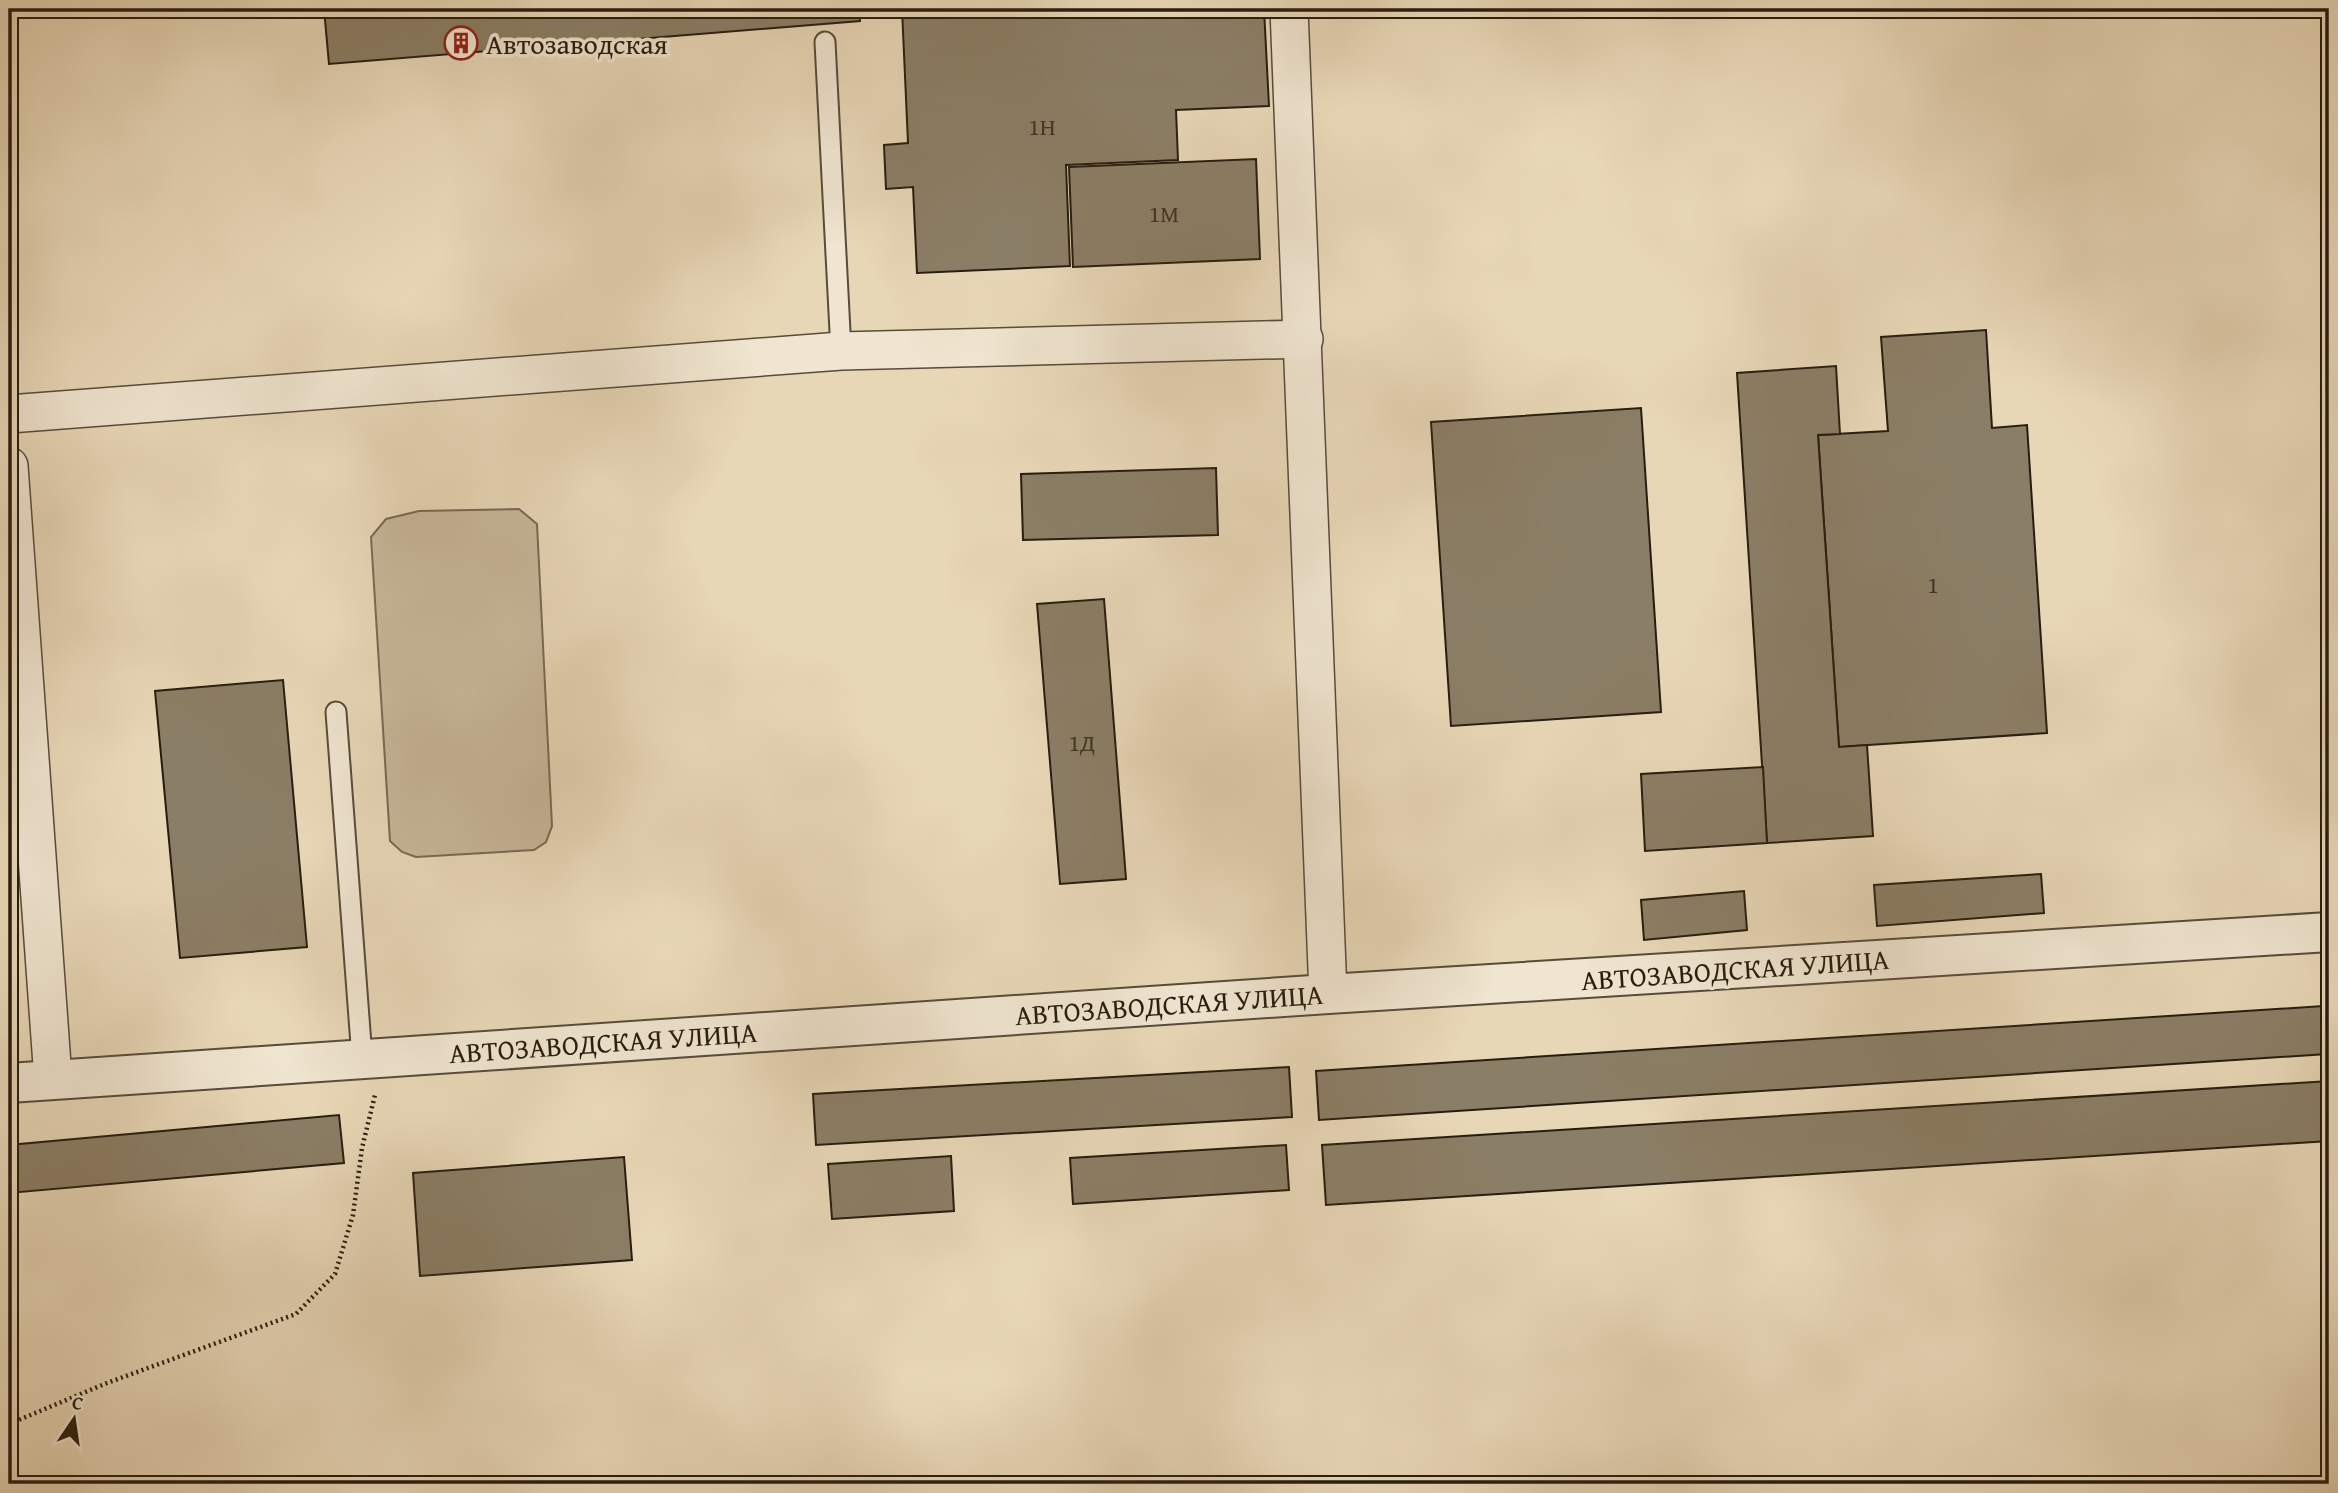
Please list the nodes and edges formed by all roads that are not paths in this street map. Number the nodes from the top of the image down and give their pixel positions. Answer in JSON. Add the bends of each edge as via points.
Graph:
{"nodes":[{"id":1,"x":1289,"y":9,"type":"edge"},
{"id":2,"x":825,"y":42,"type":"dead end"},
{"id":3,"x":1304,"y":339,"type":"junction"},
{"id":4,"x":841,"y":351,"type":"junction"},
{"id":5,"x":9,"y":414,"type":"edge"},
{"id":6,"x":9,"y":466,"type":"edge"},
{"id":7,"x":336,"y":712,"type":"dead end"},
{"id":8,"x":2329,"y":932,"type":"edge"},
{"id":9,"x":1328,"y":994,"type":"junction"},
{"id":10,"x":373,"y":1058,"type":"junction"},
{"id":11,"x":53,"y":1079,"type":"junction"},
{"id":12,"x":9,"y":1083,"type":"edge"}],
"edges":[{"from":1,"to":3,"type":"street"},
{"from":2,"to":4,"type":"lane"},
{"from":3,"to":4,"type":"street"},
{"from":3,"to":9,"type":"street"},
{"from":4,"to":5,"type":"street"},
{"from":6,"to":11,"type":"street"},
{"from":7,"to":10,"type":"lane"},
{"from":8,"to":9,"type":"street","name":"АВТОЗАВОДСКАЯ УЛИЦА"},
{"from":9,"to":10,"type":"street","name":"АВТОЗАВОДСКАЯ УЛИЦА"},
{"from":10,"to":11,"type":"street","name":"АВТОЗАВОДСКАЯ УЛИЦА"},
{"from":11,"to":12,"type":"street","name":"АВТОЗАВОДСКАЯ УЛИЦА"}]}
